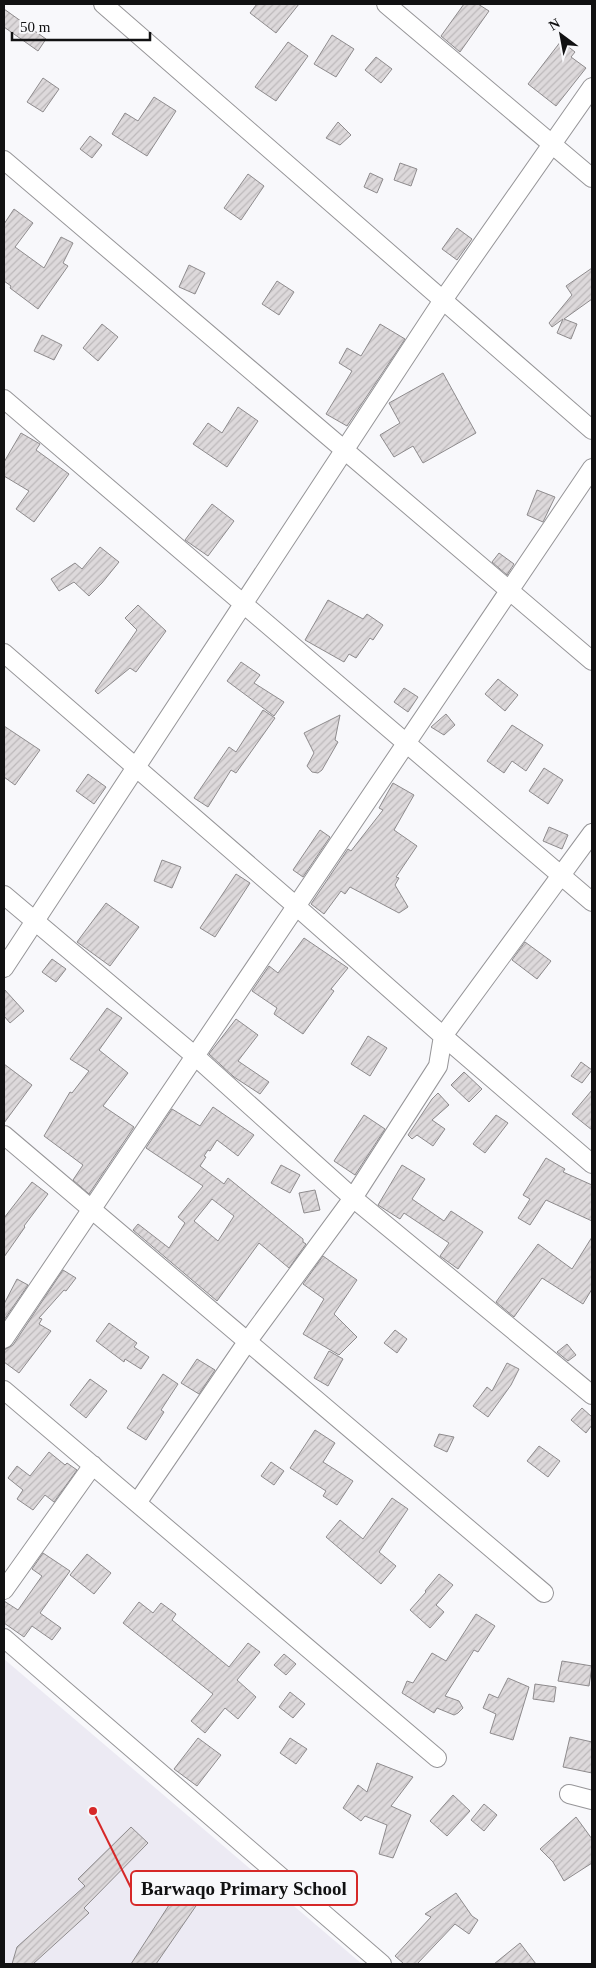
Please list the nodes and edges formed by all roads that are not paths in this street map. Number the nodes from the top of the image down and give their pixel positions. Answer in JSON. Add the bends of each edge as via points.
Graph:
{"nodes":[{"id":1,"x":103,"y":4,"type":"edge"},
{"id":2,"x":386,"y":4,"type":"edge"},
{"id":3,"x":592,"y":87,"type":"edge"},
{"id":4,"x":552,"y":143,"type":"junction"},
{"id":5,"x":4,"y":160,"type":"edge"},
{"id":6,"x":592,"y":178,"type":"edge"},
{"id":7,"x":444,"y":300,"type":"junction"},
{"id":8,"x":4,"y":399,"type":"edge"},
{"id":9,"x":592,"y":430,"type":"edge"},
{"id":10,"x":345,"y":450,"type":"junction"},
{"id":11,"x":592,"y":468,"type":"edge"},
{"id":12,"x":510,"y":590,"type":"junction"},
{"id":13,"x":243,"y":604,"type":"junction"},
{"id":14,"x":4,"y":653,"type":"edge"},
{"id":15,"x":592,"y":661,"type":"edge"},
{"id":16,"x":406,"y":743,"type":"junction"},
{"id":17,"x":136,"y":767,"type":"junction"},
{"id":18,"x":592,"y":833,"type":"edge"},
{"id":19,"x":562,"y":876,"type":"junction"},
{"id":20,"x":4,"y":895,"type":"edge"},
{"id":21,"x":592,"y":902,"type":"edge"},
{"id":22,"x":296,"y":906,"type":"junction"},
{"id":23,"x":35,"y":921,"type":"junction"},
{"id":24,"x":4,"y":968,"type":"edge"},
{"id":25,"x":442,"y":1036,"type":"junction"},
{"id":26,"x":195,"y":1056,"type":"junction"},
{"id":27,"x":4,"y":1135,"type":"edge"},
{"id":28,"x":592,"y":1164,"type":"edge"},
{"id":29,"x":352,"y":1198,"type":"junction"},
{"id":30,"x":91,"y":1209,"type":"junction"},
{"id":31,"x":4,"y":1339,"type":"edge"},
{"id":32,"x":248,"y":1342,"type":"junction"},
{"id":33,"x":4,"y":1390,"type":"edge"},
{"id":34,"x":592,"y":1395,"type":"edge"},
{"id":35,"x":92,"y":1465,"type":"junction"},
{"id":36,"x":137,"y":1503,"type":"junction"},
{"id":37,"x":4,"y":1590,"type":"edge"},
{"id":38,"x":544,"y":1593,"type":"dead end"},
{"id":39,"x":4,"y":1638,"type":"edge"},
{"id":40,"x":437,"y":1758,"type":"dead end"},
{"id":41,"x":569,"y":1794,"type":"dead end"},
{"id":42,"x":592,"y":1800,"type":"edge"},
{"id":43,"x":382,"y":1964,"type":"edge"}],
"edges":[{"from":1,"to":7,"type":"street"},
{"from":2,"to":4,"type":"street"},
{"from":3,"to":4,"type":"street"},
{"from":4,"to":6,"type":"street"},
{"from":4,"to":7,"type":"street"},
{"from":5,"to":10,"type":"street"},
{"from":7,"to":9,"type":"street"},
{"from":7,"to":10,"type":"street"},
{"from":8,"to":13,"type":"street"},
{"from":10,"to":12,"type":"street"},
{"from":10,"to":13,"type":"street"},
{"from":11,"to":12,"type":"street"},
{"from":12,"to":15,"type":"street"},
{"from":12,"to":16,"type":"street"},
{"from":13,"to":16,"type":"street"},
{"from":13,"to":17,"type":"street"},
{"from":14,"to":17,"type":"street"},
{"from":16,"to":19,"type":"street"},
{"from":16,"to":22,"type":"street"},
{"from":17,"to":22,"type":"street"},
{"from":17,"to":23,"type":"street"},
{"from":18,"to":19,"type":"street"},
{"from":19,"to":21,"type":"street"},
{"from":19,"to":25,"type":"street"},
{"from":20,"to":23,"type":"street"},
{"from":22,"to":25,"type":"street"},
{"from":22,"to":26,"type":"street"},
{"from":23,"to":24,"type":"street"},
{"from":23,"to":26,"type":"street"},
{"from":25,"to":28,"type":"street"},
{"from":25,"to":29,"type":"street","via":[[438,1066]]},
{"from":26,"to":29,"type":"street"},
{"from":26,"to":30,"type":"street"},
{"from":27,"to":30,"type":"street"},
{"from":29,"to":32,"type":"street"},
{"from":29,"to":34,"type":"street"},
{"from":30,"to":31,"type":"street"},
{"from":30,"to":32,"type":"street"},
{"from":32,"to":36,"type":"street"},
{"from":32,"to":38,"type":"street"},
{"from":33,"to":35,"type":"street"},
{"from":35,"to":36,"type":"street"},
{"from":35,"to":37,"type":"street"},
{"from":36,"to":40,"type":"street"},
{"from":39,"to":43,"type":"street"},
{"from":41,"to":42,"type":"street"}]}
